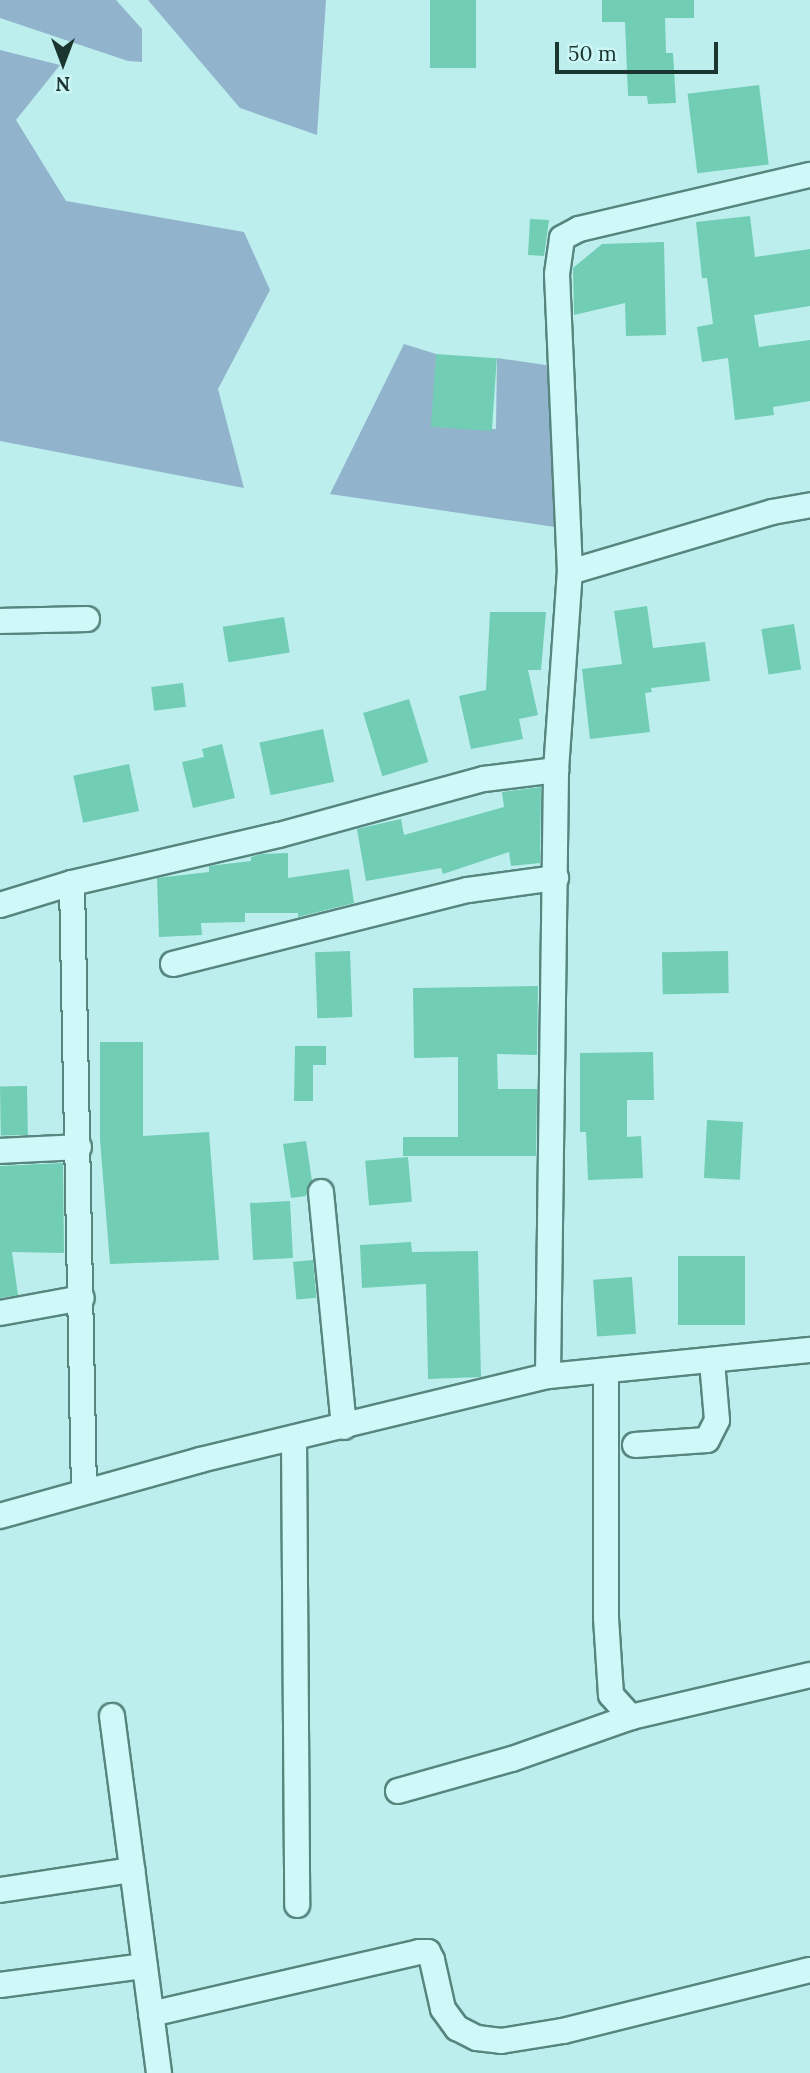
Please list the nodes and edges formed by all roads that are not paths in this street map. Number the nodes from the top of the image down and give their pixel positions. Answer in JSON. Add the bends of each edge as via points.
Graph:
{"nodes":[{"id":1,"x":810,"y":175,"type":"edge"},
{"id":2,"x":810,"y":505,"type":"edge"},
{"id":3,"x":570,"y":572,"type":"junction"},
{"id":4,"x":87,"y":619,"type":"dead end"},
{"id":5,"x":0,"y":621,"type":"edge"},
{"id":6,"x":556,"y":770,"type":"junction"},
{"id":7,"x":556,"y":878,"type":"junction"},
{"id":8,"x":72,"y":883,"type":"junction"},
{"id":9,"x":0,"y":905,"type":"edge"},
{"id":10,"x":173,"y":964,"type":"dead end"},
{"id":11,"x":79,"y":1147,"type":"junction"},
{"id":12,"x":0,"y":1151,"type":"edge"},
{"id":13,"x":321,"y":1192,"type":"dead end"},
{"id":14,"x":82,"y":1298,"type":"junction"},
{"id":15,"x":0,"y":1313,"type":"edge"},
{"id":16,"x":810,"y":1350,"type":"edge"},
{"id":17,"x":712,"y":1362,"type":"junction"},
{"id":18,"x":606,"y":1371,"type":"junction"},
{"id":19,"x":548,"y":1377,"type":"junction"},
{"id":20,"x":344,"y":1427,"type":"junction"},
{"id":21,"x":295,"y":1438,"type":"junction"},
{"id":22,"x":635,"y":1445,"type":"dead end"},
{"id":23,"x":84,"y":1492,"type":"junction"},
{"id":24,"x":0,"y":1516,"type":"edge"},
{"id":25,"x":810,"y":1675,"type":"edge"},
{"id":26,"x":112,"y":1716,"type":"dead end"},
{"id":27,"x":631,"y":1717,"type":"junction"},
{"id":28,"x":398,"y":1791,"type":"dead end"},
{"id":29,"x":132,"y":1870,"type":"junction"},
{"id":30,"x":0,"y":1890,"type":"edge"},
{"id":31,"x":297,"y":1905,"type":"dead end"},
{"id":32,"x":145,"y":1966,"type":"junction"},
{"id":33,"x":810,"y":1970,"type":"edge"},
{"id":34,"x":0,"y":1986,"type":"edge"},
{"id":35,"x":151,"y":2014,"type":"junction"},
{"id":36,"x":159,"y":2073,"type":"edge"}],
"edges":[{"from":1,"to":3,"type":"street","via":[[579,229],[562,238],[557,274]]},
{"from":2,"to":3,"type":"street"},
{"from":3,"to":6,"type":"street"},
{"from":4,"to":5,"type":"street"},
{"from":6,"to":7,"type":"street"},
{"from":6,"to":8,"type":"street","via":[[484,779],[279,835]]},
{"from":7,"to":10,"type":"street","via":[[468,890]]},
{"from":7,"to":19,"type":"street"},
{"from":8,"to":9,"type":"street"},
{"from":8,"to":11,"type":"street"},
{"from":11,"to":12,"type":"street"},
{"from":11,"to":14,"type":"street"},
{"from":13,"to":20,"type":"street"},
{"from":14,"to":15,"type":"street"},
{"from":14,"to":23,"type":"street"},
{"from":16,"to":17,"type":"street"},
{"from":17,"to":18,"type":"street"},
{"from":17,"to":22,"type":"street","via":[[717,1420],[707,1440]]},
{"from":18,"to":19,"type":"street"},
{"from":18,"to":27,"type":"street","via":[[607,1654],[611,1695]]},
{"from":19,"to":20,"type":"street"},
{"from":20,"to":21,"type":"street"},
{"from":21,"to":23,"type":"street"},
{"from":21,"to":31,"type":"street"},
{"from":23,"to":24,"type":"street"},
{"from":25,"to":27,"type":"street"},
{"from":26,"to":29,"type":"street"},
{"from":27,"to":28,"type":"street","via":[[512,1759]]},
{"from":29,"to":30,"type":"street"},
{"from":29,"to":32,"type":"street"},
{"from":32,"to":34,"type":"street"},
{"from":32,"to":35,"type":"street"},
{"from":33,"to":35,"type":"street","via":[[563,2031],[501,2041],[477,2038],[457,2028],[443,2009],[428,1952]]},
{"from":35,"to":36,"type":"street"}]}
